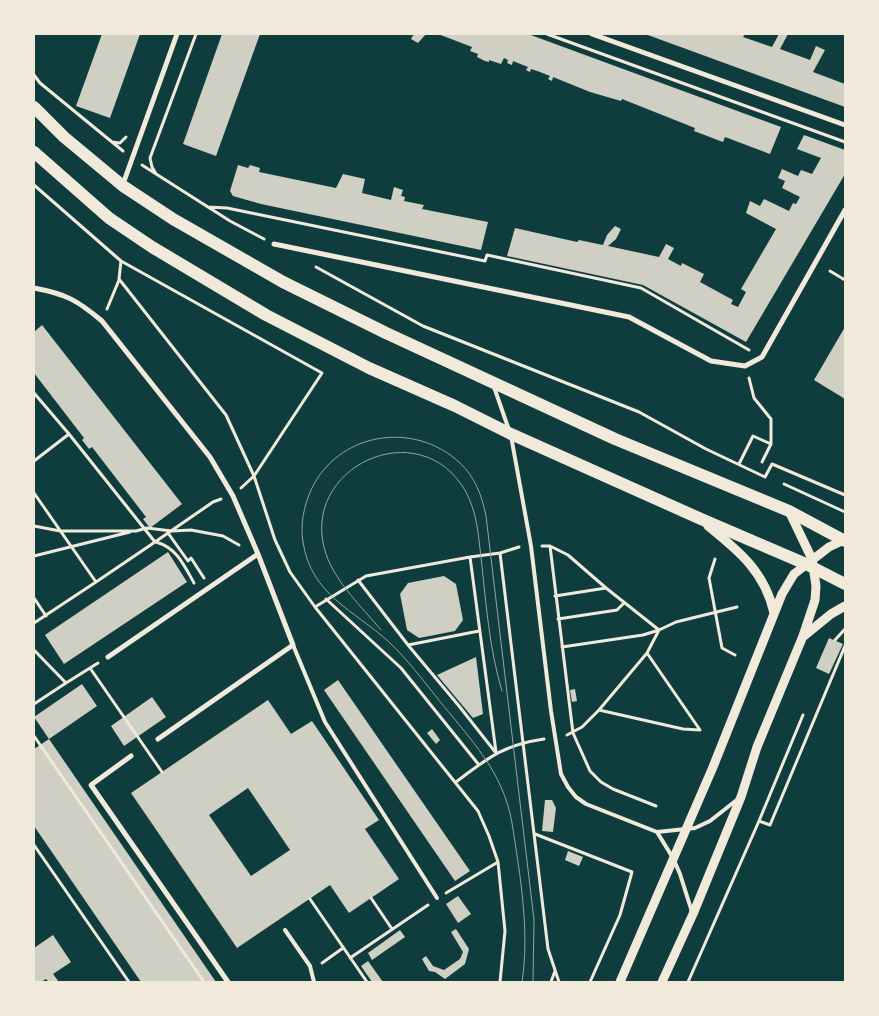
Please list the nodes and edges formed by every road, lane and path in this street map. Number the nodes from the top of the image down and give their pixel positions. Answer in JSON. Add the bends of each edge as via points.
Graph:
{"nodes":[{"id":1,"x":177,"y":34,"type":"edge"},
{"id":2,"x":196,"y":34,"type":"edge"},
{"id":3,"x":547,"y":34,"type":"edge"},
{"id":4,"x":592,"y":34,"type":"edge"},
{"id":5,"x":34,"y":75,"type":"edge"},
{"id":6,"x":34,"y":108,"type":"edge"},
{"id":7,"x":845,"y":125,"type":"edge"},
{"id":8,"x":126,"y":138,"type":"dead end"},
{"id":9,"x":111,"y":142,"type":"junction"},
{"id":10,"x":845,"y":142,"type":"edge"},
{"id":11,"x":34,"y":152,"type":"edge"},
{"id":12,"x":132,"y":158,"type":"junction"},
{"id":13,"x":158,"y":176,"type":"junction"},
{"id":14,"x":34,"y":185,"type":"edge"},
{"id":15,"x":123,"y":186,"type":"junction"},
{"id":16,"x":207,"y":207,"type":"junction"},
{"id":17,"x":845,"y":210,"type":"edge"},
{"id":18,"x":274,"y":244,"type":"joint"},
{"id":19,"x":121,"y":261,"type":"junction"},
{"id":20,"x":315,"y":267,"type":"dead end"},
{"id":21,"x":830,"y":271,"type":"dead end"},
{"id":22,"x":120,"y":279,"type":"junction"},
{"id":23,"x":845,"y":280,"type":"edge"},
{"id":24,"x":34,"y":288,"type":"edge"},
{"id":25,"x":102,"y":321,"type":"junction"},
{"id":26,"x":749,"y":350,"type":"dead end"},
{"id":27,"x":492,"y":382,"type":"junction"},
{"id":28,"x":751,"y":386,"type":"dead end"},
{"id":29,"x":34,"y":393,"type":"edge"},
{"id":30,"x":69,"y":434,"type":"junction"},
{"id":31,"x":510,"y":434,"type":"junction"},
{"id":32,"x":771,"y":444,"type":"junction"},
{"id":33,"x":34,"y":461,"type":"edge"},
{"id":34,"x":762,"y":462,"type":"dead end"},
{"id":35,"x":739,"y":464,"type":"junction"},
{"id":36,"x":254,"y":476,"type":"junction"},
{"id":37,"x":784,"y":484,"type":"dead end"},
{"id":38,"x":34,"y":493,"type":"edge"},
{"id":39,"x":845,"y":495,"type":"edge"},
{"id":40,"x":233,"y":496,"type":"junction"},
{"id":41,"x":789,"y":511,"type":"junction"},
{"id":42,"x":845,"y":512,"type":"edge"},
{"id":43,"x":701,"y":520,"type":"junction"},
{"id":44,"x":34,"y":526,"type":"edge"},
{"id":45,"x":144,"y":529,"type":"junction"},
{"id":46,"x":60,"y":531,"type":"junction"},
{"id":47,"x":136,"y":531,"type":"junction"},
{"id":48,"x":170,"y":532,"type":"junction"},
{"id":49,"x":845,"y":540,"type":"edge"},
{"id":50,"x":155,"y":542,"type":"junction"},
{"id":51,"x":531,"y":546,"type":"junction"},
{"id":52,"x":550,"y":546,"type":"junction"},
{"id":53,"x":71,"y":547,"type":"junction"},
{"id":54,"x":242,"y":547,"type":"dead end"},
{"id":55,"x":500,"y":553,"type":"junction"},
{"id":56,"x":258,"y":554,"type":"junction"},
{"id":57,"x":34,"y":556,"type":"edge"},
{"id":58,"x":470,"y":557,"type":"junction"},
{"id":59,"x":715,"y":559,"type":"dead end"},
{"id":60,"x":810,"y":564,"type":"junction"},
{"id":61,"x":197,"y":568,"type":"dead end"},
{"id":62,"x":358,"y":580,"type":"junction"},
{"id":63,"x":96,"y":582,"type":"junction"},
{"id":64,"x":845,"y":584,"type":"edge"},
{"id":65,"x":606,"y":588,"type":"junction"},
{"id":66,"x":200,"y":593,"type":"junction"},
{"id":67,"x":555,"y":596,"type":"junction"},
{"id":68,"x":34,"y":598,"type":"edge"},
{"id":69,"x":326,"y":599,"type":"junction"},
{"id":70,"x":624,"y":603,"type":"junction"},
{"id":71,"x":315,"y":606,"type":"junction"},
{"id":72,"x":845,"y":606,"type":"edge"},
{"id":73,"x":736,"y":607,"type":"dead end"},
{"id":74,"x":715,"y":613,"type":"junction"},
{"id":75,"x":774,"y":613,"type":"junction"},
{"id":76,"x":46,"y":616,"type":"junction"},
{"id":77,"x":558,"y":619,"type":"junction"},
{"id":78,"x":34,"y":623,"type":"edge"},
{"id":79,"x":845,"y":629,"type":"edge"},
{"id":80,"x":659,"y":630,"type":"junction"},
{"id":81,"x":479,"y":631,"type":"junction"},
{"id":82,"x":803,"y":636,"type":"junction"},
{"id":83,"x":835,"y":640,"type":"dead end"},
{"id":84,"x":294,"y":645,"type":"junction"},
{"id":85,"x":408,"y":645,"type":"junction"},
{"id":86,"x":845,"y":646,"type":"edge"},
{"id":87,"x":562,"y":647,"type":"junction"},
{"id":88,"x":34,"y":650,"type":"edge"},
{"id":89,"x":735,"y":655,"type":"dead end"},
{"id":90,"x":108,"y":657,"type":"joint"},
{"id":91,"x":90,"y":668,"type":"junction"},
{"id":92,"x":66,"y":683,"type":"junction"},
{"id":93,"x":34,"y":704,"type":"edge"},
{"id":94,"x":599,"y":710,"type":"dead end"},
{"id":95,"x":804,"y":715,"type":"dead end"},
{"id":96,"x":34,"y":736,"type":"edge"},
{"id":97,"x":158,"y":739,"type":"dead end"},
{"id":98,"x":132,"y":756,"type":"dead end"},
{"id":99,"x":480,"y":765,"type":"dead end"},
{"id":100,"x":162,"y":772,"type":"dead end"},
{"id":101,"x":741,"y":797,"type":"junction"},
{"id":102,"x":656,"y":806,"type":"dead end"},
{"id":103,"x":759,"y":821,"type":"junction"},
{"id":104,"x":685,"y":830,"type":"junction"},
{"id":105,"x":657,"y":832,"type":"junction"},
{"id":106,"x":535,"y":834,"type":"junction"},
{"id":107,"x":34,"y":845,"type":"edge"},
{"id":108,"x":673,"y":858,"type":"junction"},
{"id":109,"x":498,"y":862,"type":"junction"},
{"id":110,"x":370,"y":898,"type":"dead end"},
{"id":111,"x":437,"y":898,"type":"junction"},
{"id":112,"x":310,"y":899,"type":"dead end"},
{"id":113,"x":693,"y":914,"type":"junction"},
{"id":114,"x":392,"y":929,"type":"junction"},
{"id":115,"x":285,"y":930,"type":"dead end"},
{"id":116,"x":343,"y":948,"type":"junction"},
{"id":117,"x":350,"y":958,"type":"junction"},
{"id":118,"x":555,"y":970,"type":"junction"},
{"id":119,"x":312,"y":971,"type":"junction"},
{"id":120,"x":129,"y":982,"type":"edge"},
{"id":121,"x":204,"y":982,"type":"edge"},
{"id":122,"x":228,"y":982,"type":"edge"},
{"id":123,"x":314,"y":982,"type":"edge"},
{"id":124,"x":367,"y":982,"type":"edge"},
{"id":125,"x":500,"y":982,"type":"edge"},
{"id":126,"x":550,"y":982,"type":"edge"},
{"id":127,"x":559,"y":982,"type":"edge"},
{"id":128,"x":590,"y":982,"type":"edge"},
{"id":129,"x":620,"y":982,"type":"edge"},
{"id":130,"x":662,"y":982,"type":"edge"},
{"id":131,"x":688,"y":982,"type":"edge"}],
"edges":[{"from":1,"to":12,"type":"street"},
{"from":2,"to":13,"type":"path","via":[[150,158]]},
{"from":3,"to":10,"type":"path"},
{"from":4,"to":7,"type":"street"},
{"from":5,"to":9,"type":"path"},
{"from":6,"to":15,"type":"main road"},
{"from":8,"to":9,"type":"path"},
{"from":9,"to":12,"type":"path"},
{"from":11,"to":31,"type":"main road","via":[[109,218],[258,310],[369,368]]},
{"from":12,"to":13,"type":"path"},
{"from":12,"to":15,"type":"street"},
{"from":13,"to":16,"type":"path"},
{"from":14,"to":19,"type":"path"},
{"from":15,"to":27,"type":"main road","via":[[173,219],[283,282]]},
{"from":16,"to":18,"type":"path"},
{"from":16,"to":26,"type":"path","via":[[227,208],[485,261],[487,255],[641,288]]},
{"from":17,"to":18,"type":"street","via":[[762,357],[745,366],[711,361],[629,317]]},
{"from":19,"to":22,"type":"path"},
{"from":19,"to":36,"type":"path","via":[[322,373]]},
{"from":20,"to":35,"type":"path","via":[[423,326],[639,412]]},
{"from":21,"to":23,"type":"path"},
{"from":22,"to":25,"type":"path"},
{"from":22,"to":36,"type":"path","via":[[226,415]]},
{"from":24,"to":25,"type":"street","via":[[57,292],[80,303]]},
{"from":25,"to":40,"type":"street","via":[[210,457]]},
{"from":27,"to":31,"type":"lane"},
{"from":27,"to":41,"type":"main road","via":[[615,439]]},
{"from":28,"to":32,"type":"path","via":[[754,398],[771,419]]},
{"from":29,"to":30,"type":"path"},
{"from":30,"to":33,"type":"path"},
{"from":30,"to":45,"type":"path"},
{"from":31,"to":43,"type":"main road"},
{"from":31,"to":51,"type":"lane"},
{"from":32,"to":34,"type":"path"},
{"from":32,"to":35,"type":"path","via":[[753,436]]},
{"from":35,"to":39,"type":"path","via":[[765,477],[772,464]]},
{"from":36,"to":71,"type":"path","via":[[275,540],[290,572]]},
{"from":37,"to":42,"type":"path"},
{"from":38,"to":46,"type":"path"},
{"from":40,"to":48,"type":"path","via":[[213,502]]},
{"from":40,"to":56,"type":"street"},
{"from":41,"to":49,"type":"main road"},
{"from":41,"to":60,"type":"street"},
{"from":43,"to":60,"type":"main road"},
{"from":43,"to":75,"type":"street","via":[[740,552],[761,578]]},
{"from":44,"to":46,"type":"path"},
{"from":45,"to":47,"type":"path"},
{"from":45,"to":48,"type":"path"},
{"from":45,"to":50,"type":"path"},
{"from":46,"to":47,"type":"path"},
{"from":46,"to":53,"type":"path"},
{"from":47,"to":53,"type":"path"},
{"from":48,"to":50,"type":"path"},
{"from":48,"to":54,"type":"path","via":[[191,530],[223,536]]},
{"from":48,"to":61,"type":"path","via":[[188,561],[191,558]]},
{"from":49,"to":60,"type":"street","via":[[829,547]]},
{"from":50,"to":63,"type":"path"},
{"from":50,"to":66,"type":"path","via":[[174,551]]},
{"from":51,"to":52,"type":"path"},
{"from":51,"to":55,"type":"path"},
{"from":51,"to":105,"type":"lane","via":[[561,774],[572,792],[586,804]]},
{"from":52,"to":65,"type":"path","via":[[568,555]]},
{"from":52,"to":67,"type":"path"},
{"from":53,"to":57,"type":"path"},
{"from":53,"to":63,"type":"path"},
{"from":55,"to":58,"type":"path"},
{"from":55,"to":106,"type":"path"},
{"from":56,"to":66,"type":"street"},
{"from":56,"to":84,"type":"street"},
{"from":58,"to":62,"type":"path"},
{"from":58,"to":81,"type":"path"},
{"from":59,"to":74,"type":"path","via":[[709,578]]},
{"from":60,"to":64,"type":"main road"},
{"from":60,"to":75,"type":"street","via":[[794,574]]},
{"from":60,"to":82,"type":"street","via":[[816,586],[815,600]]},
{"from":62,"to":69,"type":"path"},
{"from":62,"to":85,"type":"path"},
{"from":63,"to":76,"type":"path"},
{"from":65,"to":67,"type":"path"},
{"from":65,"to":70,"type":"path"},
{"from":66,"to":90,"type":"street"},
{"from":67,"to":77,"type":"path"},
{"from":68,"to":76,"type":"path"},
{"from":69,"to":71,"type":"path"},
{"from":69,"to":99,"type":"path","via":[[401,668]]},
{"from":70,"to":77,"type":"path","via":[[616,610]]},
{"from":70,"to":80,"type":"path"},
{"from":71,"to":109,"type":"path","via":[[478,811]]},
{"from":72,"to":82,"type":"street"},
{"from":73,"to":74,"type":"path"},
{"from":74,"to":80,"type":"path","via":[[676,622]]},
{"from":74,"to":89,"type":"path","via":[[722,648]]},
{"from":75,"to":104,"type":"street"},
{"from":76,"to":78,"type":"path"},
{"from":77,"to":87,"type":"path"},
{"from":79,"to":83,"type":"path"},
{"from":80,"to":87,"type":"path"},
{"from":80,"to":94,"type":"path","via":[[646,653],[700,730]]},
{"from":81,"to":85,"type":"path"},
{"from":81,"to":85,"type":"path","via":[[496,753]]},
{"from":82,"to":101,"type":"street","via":[[757,746]]},
{"from":84,"to":97,"type":"street"},
{"from":84,"to":111,"type":"lane","via":[[325,722]]},
{"from":86,"to":103,"type":"path","via":[[770,825]]},
{"from":87,"to":102,"type":"path","via":[[573,733],[590,771],[613,790]]},
{"from":88,"to":92,"type":"path"},
{"from":90,"to":91,"type":"path"},
{"from":91,"to":92,"type":"path"},
{"from":91,"to":100,"type":"path"},
{"from":92,"to":93,"type":"path"},
{"from":95,"to":103,"type":"path"},
{"from":96,"to":121,"type":"path"},
{"from":98,"to":122,"type":"street","via":[[91,785]]},
{"from":101,"to":104,"type":"lane","via":[[710,820]]},
{"from":101,"to":113,"type":"street"},
{"from":103,"to":131,"type":"path"},
{"from":104,"to":105,"type":"lane"},
{"from":104,"to":108,"type":"street"},
{"from":105,"to":108,"type":"lane"},
{"from":106,"to":118,"type":"path","via":[[548,949]]},
{"from":106,"to":128,"type":"path","via":[[632,872],[620,915]]},
{"from":107,"to":120,"type":"path"},
{"from":108,"to":113,"type":"lane"},
{"from":108,"to":129,"type":"street"},
{"from":109,"to":111,"type":"path"},
{"from":109,"to":125,"type":"path","via":[[505,931]]},
{"from":110,"to":114,"type":"path"},
{"from":111,"to":114,"type":"path"},
{"from":112,"to":116,"type":"path"},
{"from":113,"to":130,"type":"street"},
{"from":114,"to":117,"type":"path"},
{"from":115,"to":119,"type":"lane"},
{"from":116,"to":117,"type":"path"},
{"from":116,"to":119,"type":"path"},
{"from":117,"to":124,"type":"path"},
{"from":118,"to":126,"type":"path"},
{"from":118,"to":127,"type":"path"},
{"from":119,"to":123,"type":"lane"}]}
